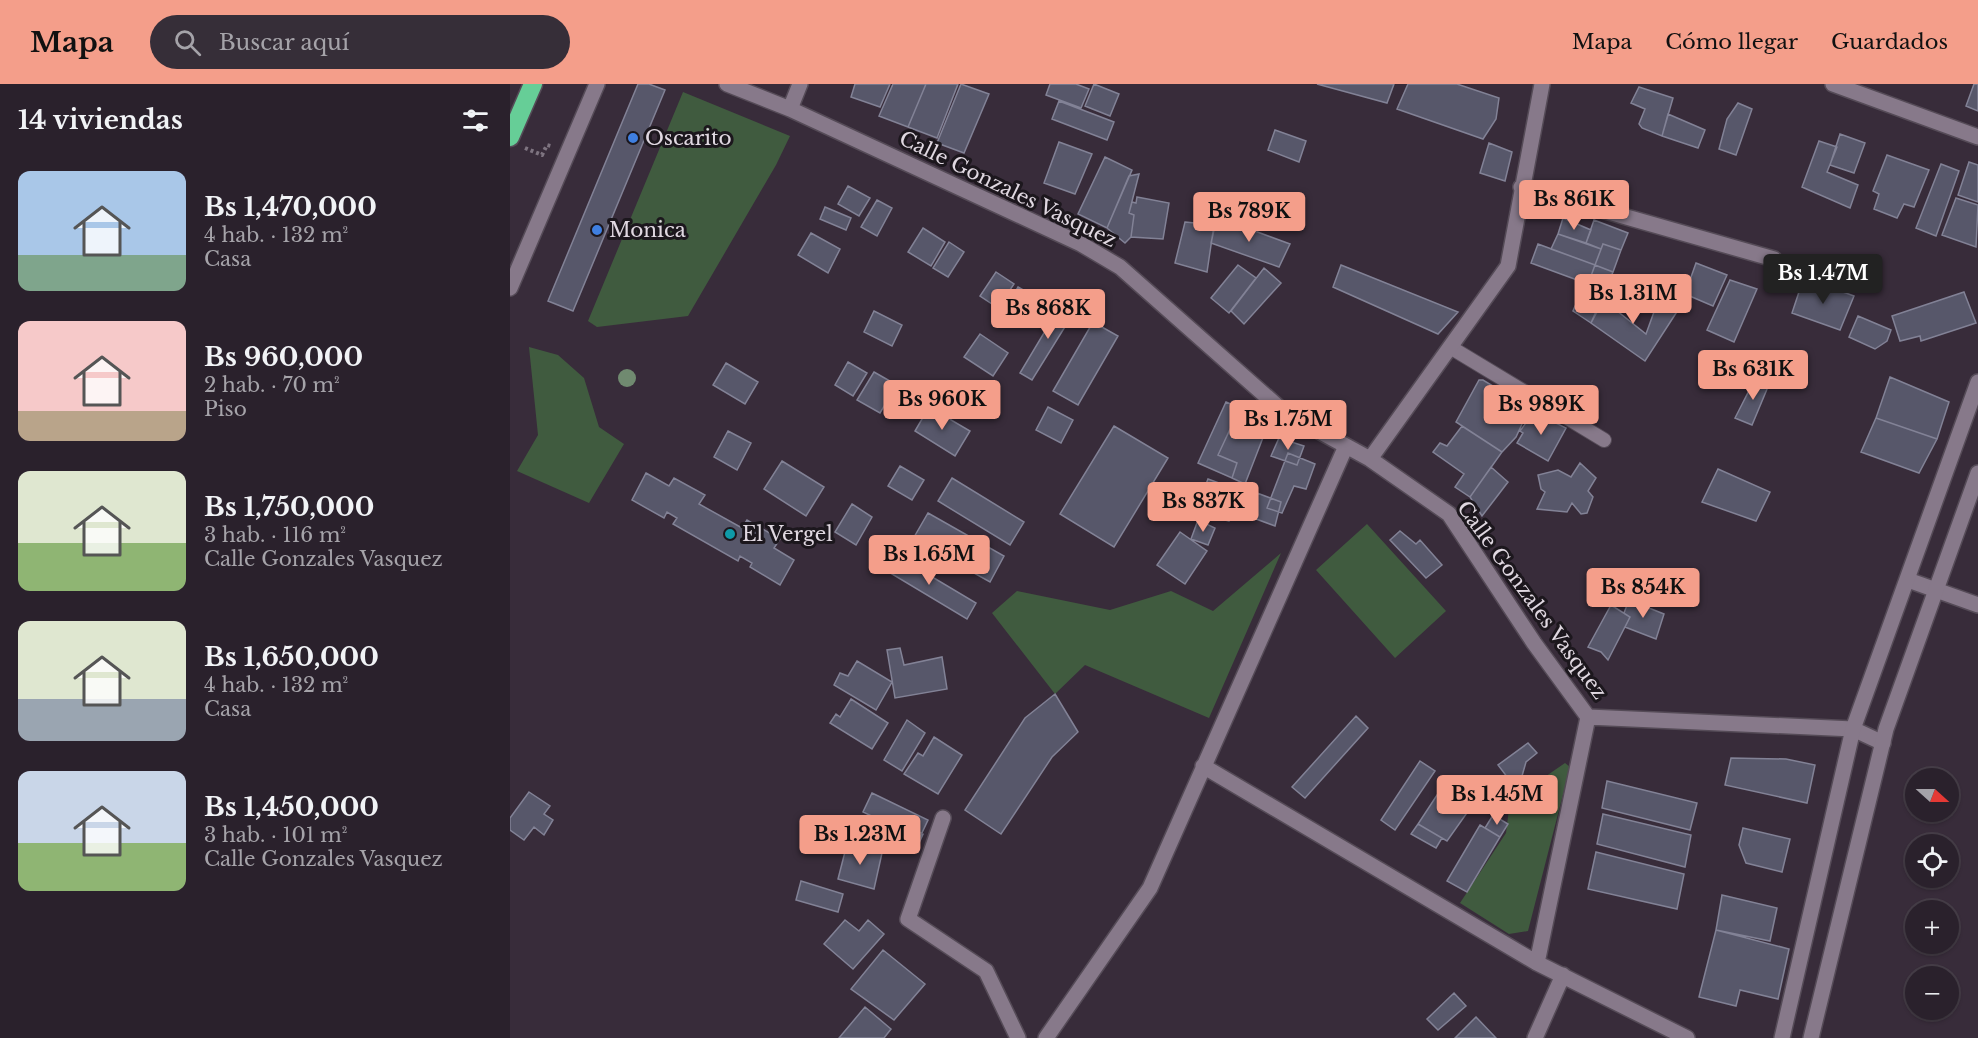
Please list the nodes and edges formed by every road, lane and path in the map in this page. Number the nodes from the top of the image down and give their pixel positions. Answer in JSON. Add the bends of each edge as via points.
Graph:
{"nodes":[{"id":1,"x":532,"y":84,"type":"edge"},
{"id":2,"x":597,"y":84,"type":"edge"},
{"id":3,"x":727,"y":84,"type":"edge"},
{"id":4,"x":800,"y":84,"type":"edge"},
{"id":5,"x":1542,"y":84,"type":"edge"},
{"id":6,"x":1833,"y":84,"type":"edge"},
{"id":7,"x":790,"y":109,"type":"junction"},
{"id":8,"x":510,"y":137,"type":"edge"},
{"id":9,"x":1978,"y":137,"type":"edge"},
{"id":10,"x":1521,"y":187,"type":"junction"},
{"id":11,"x":1774,"y":259,"type":"dead end"},
{"id":12,"x":510,"y":288,"type":"edge"},
{"id":13,"x":1450,"y":347,"type":"junction"},
{"id":14,"x":1978,"y":382,"type":"edge"},
{"id":15,"x":1604,"y":440,"type":"dead end"},
{"id":16,"x":1346,"y":446,"type":"junction"},
{"id":17,"x":1370,"y":459,"type":"junction"},
{"id":18,"x":1978,"y":472,"type":"edge"},
{"id":19,"x":1908,"y":580,"type":"junction"},
{"id":20,"x":1936,"y":590,"type":"junction"},
{"id":21,"x":1978,"y":605,"type":"edge"},
{"id":22,"x":1588,"y":717,"type":"junction"},
{"id":23,"x":1853,"y":729,"type":"junction"},
{"id":24,"x":1882,"y":743,"type":"junction"},
{"id":25,"x":1203,"y":766,"type":"junction"},
{"id":26,"x":943,"y":818,"type":"dead end"},
{"id":27,"x":1537,"y":963,"type":"junction"},
{"id":28,"x":1563,"y":975,"type":"junction"},
{"id":29,"x":1018,"y":1038,"type":"edge"},
{"id":30,"x":1046,"y":1038,"type":"edge"},
{"id":31,"x":1535,"y":1038,"type":"edge"},
{"id":32,"x":1687,"y":1038,"type":"edge"},
{"id":33,"x":1782,"y":1038,"type":"edge"},
{"id":34,"x":1811,"y":1038,"type":"edge"}],
"edges":[{"from":1,"to":8,"type":"highway"},
{"from":2,"to":12,"type":"street"},
{"from":3,"to":7,"type":"street","name":"Calle Gonzales Vasquez"},
{"from":4,"to":7,"type":"street"},
{"from":5,"to":10,"type":"street"},
{"from":6,"to":9,"type":"street"},
{"from":7,"to":16,"type":"street","name":"Calle Gonzales Vasquez","via":[[1081,244],[1120,267],[1284,412]]},
{"from":10,"to":11,"type":"street"},
{"from":10,"to":13,"type":"street","via":[[1508,266]]},
{"from":13,"to":15,"type":"lane"},
{"from":13,"to":17,"type":"street"},
{"from":14,"to":19,"type":"street"},
{"from":16,"to":17,"type":"street","name":"Calle Gonzales Vasquez"},
{"from":16,"to":25,"type":"street"},
{"from":17,"to":22,"type":"street","name":"Calle Gonzales Vasquez","via":[[1449,513]]},
{"from":18,"to":20,"type":"street"},
{"from":19,"to":20,"type":"street"},
{"from":19,"to":23,"type":"street"},
{"from":20,"to":21,"type":"street"},
{"from":20,"to":24,"type":"street"},
{"from":22,"to":23,"type":"street","name":"Calle Gonzales Vasquez"},
{"from":22,"to":27,"type":"street"},
{"from":23,"to":24,"type":"street","name":"Calle Gonzales Vasquez"},
{"from":23,"to":33,"type":"street"},
{"from":24,"to":34,"type":"street"},
{"from":25,"to":27,"type":"street"},
{"from":25,"to":30,"type":"street","via":[[1150,888]]},
{"from":26,"to":29,"type":"street","via":[[908,919],[986,971]]},
{"from":27,"to":28,"type":"street"},
{"from":28,"to":31,"type":"street"},
{"from":28,"to":32,"type":"street"}]}
